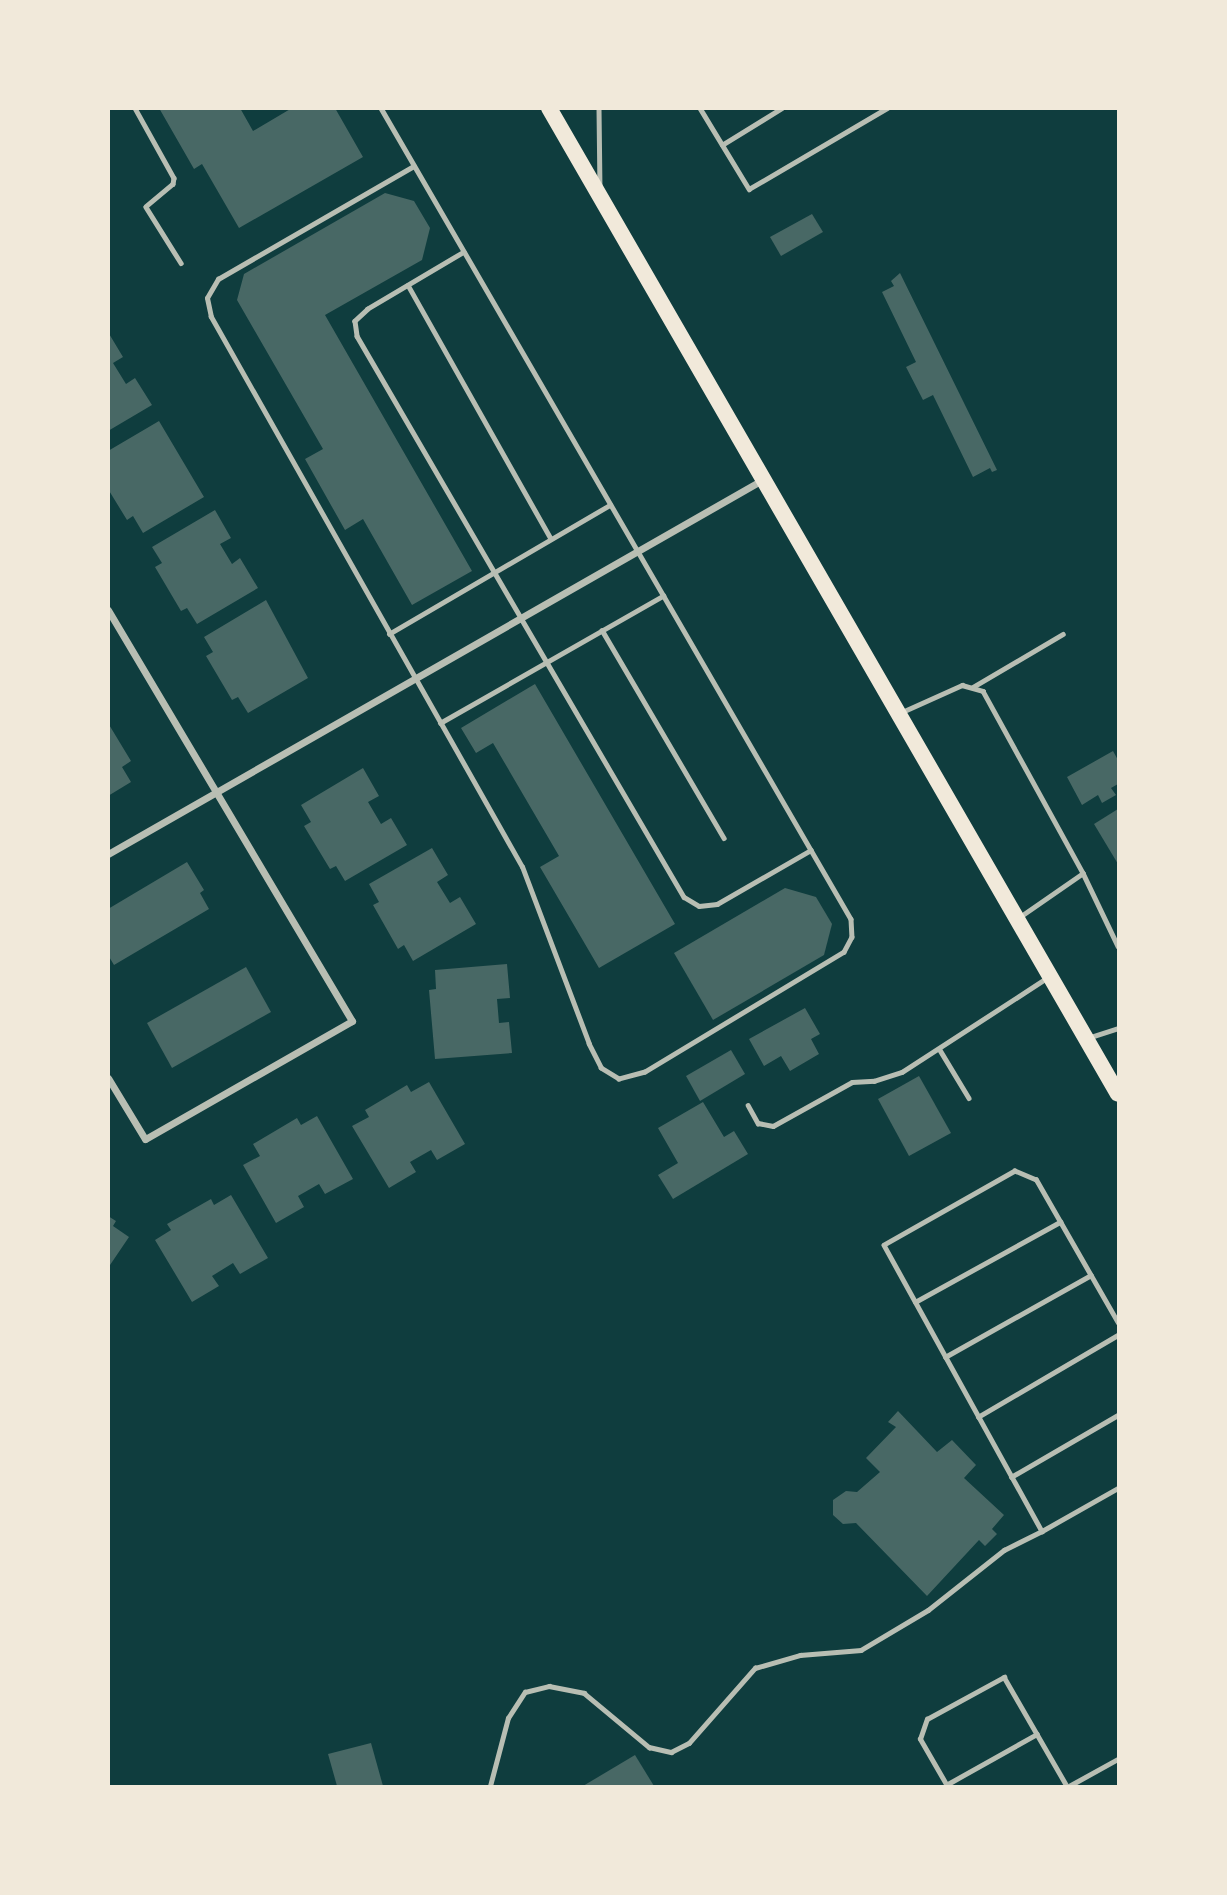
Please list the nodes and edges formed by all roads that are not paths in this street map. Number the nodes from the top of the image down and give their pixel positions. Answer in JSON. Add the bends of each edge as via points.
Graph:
{"nodes":[{"id":1,"x":135,"y":108,"type":"edge"},
{"id":2,"x":381,"y":108,"type":"edge"},
{"id":3,"x":549,"y":108,"type":"edge"},
{"id":4,"x":599,"y":108,"type":"edge"},
{"id":5,"x":700,"y":108,"type":"edge"},
{"id":6,"x":782,"y":108,"type":"edge"},
{"id":7,"x":887,"y":108,"type":"edge"},
{"id":8,"x":722,"y":145,"type":"junction"},
{"id":9,"x":414,"y":166,"type":"junction"},
{"id":10,"x":600,"y":197,"type":"junction"},
{"id":11,"x":464,"y":252,"type":"junction"},
{"id":12,"x":181,"y":263,"type":"dead end"},
{"id":13,"x":408,"y":285,"type":"junction"},
{"id":14,"x":763,"y":479,"type":"junction"},
{"id":15,"x":610,"y":505,"type":"junction"},
{"id":16,"x":551,"y":539,"type":"junction"},
{"id":17,"x":637,"y":551,"type":"junction"},
{"id":18,"x":494,"y":572,"type":"junction"},
{"id":19,"x":663,"y":596,"type":"junction"},
{"id":20,"x":108,"y":610,"type":"edge"},
{"id":21,"x":521,"y":618,"type":"junction"},
{"id":22,"x":602,"y":630,"type":"junction"},
{"id":23,"x":389,"y":634,"type":"junction"},
{"id":24,"x":1063,"y":634,"type":"dead end"},
{"id":25,"x":547,"y":662,"type":"junction"},
{"id":26,"x":414,"y":678,"type":"junction"},
{"id":27,"x":972,"y":688,"type":"junction"},
{"id":28,"x":899,"y":714,"type":"junction"},
{"id":29,"x":440,"y":723,"type":"junction"},
{"id":30,"x":216,"y":792,"type":"junction"},
{"id":31,"x":724,"y":838,"type":"dead end"},
{"id":32,"x":811,"y":850,"type":"junction"},
{"id":33,"x":108,"y":854,"type":"edge"},
{"id":34,"x":1083,"y":873,"type":"junction"},
{"id":35,"x":1017,"y":918,"type":"junction"},
{"id":36,"x":1118,"y":946,"type":"edge"},
{"id":37,"x":1050,"y":976,"type":"junction"},
{"id":38,"x":1118,"y":1028,"type":"edge"},
{"id":39,"x":1087,"y":1039,"type":"junction"},
{"id":40,"x":940,"y":1050,"type":"junction"},
{"id":41,"x":108,"y":1078,"type":"edge"},
{"id":42,"x":1118,"y":1094,"type":"edge"},
{"id":43,"x":969,"y":1098,"type":"dead end"},
{"id":44,"x":748,"y":1105,"type":"dead end"},
{"id":45,"x":1060,"y":1222,"type":"junction"},
{"id":46,"x":1091,"y":1275,"type":"junction"},
{"id":47,"x":915,"y":1302,"type":"junction"},
{"id":48,"x":1118,"y":1323,"type":"edge"},
{"id":49,"x":1118,"y":1335,"type":"edge"},
{"id":50,"x":945,"y":1357,"type":"junction"},
{"id":51,"x":1118,"y":1416,"type":"edge"},
{"id":52,"x":978,"y":1417,"type":"junction"},
{"id":53,"x":1012,"y":1477,"type":"junction"},
{"id":54,"x":1118,"y":1488,"type":"edge"},
{"id":55,"x":1042,"y":1531,"type":"junction"},
{"id":56,"x":1037,"y":1734,"type":"junction"},
{"id":57,"x":1118,"y":1759,"type":"edge"},
{"id":58,"x":947,"y":1786,"type":"edge"},
{"id":59,"x":490,"y":1787,"type":"edge"},
{"id":60,"x":1068,"y":1787,"type":"edge"}],
"edges":[{"from":1,"to":12,"type":"lane","via":[[174,178],[146,207]]},
{"from":2,"to":9,"type":"lane"},
{"from":3,"to":10,"type":"highway"},
{"from":4,"to":10,"type":"lane"},
{"from":5,"to":8,"type":"lane"},
{"from":6,"to":8,"type":"lane"},
{"from":7,"to":8,"type":"lane","via":[[749,189]]},
{"from":9,"to":11,"type":"lane"},
{"from":9,"to":23,"type":"lane","via":[[218,279],[207,298],[211,317]]},
{"from":10,"to":14,"type":"highway"},
{"from":11,"to":13,"type":"lane"},
{"from":11,"to":15,"type":"lane"},
{"from":13,"to":16,"type":"lane"},
{"from":13,"to":18,"type":"lane","via":[[355,321],[358,336]]},
{"from":14,"to":17,"type":"street"},
{"from":14,"to":28,"type":"highway"},
{"from":15,"to":16,"type":"lane"},
{"from":15,"to":17,"type":"lane"},
{"from":16,"to":18,"type":"lane"},
{"from":17,"to":19,"type":"lane"},
{"from":17,"to":21,"type":"street"},
{"from":18,"to":21,"type":"lane"},
{"from":18,"to":23,"type":"lane"},
{"from":19,"to":22,"type":"lane"},
{"from":19,"to":32,"type":"lane"},
{"from":20,"to":30,"type":"street"},
{"from":21,"to":25,"type":"lane"},
{"from":21,"to":26,"type":"street"},
{"from":22,"to":25,"type":"lane"},
{"from":22,"to":31,"type":"lane"},
{"from":23,"to":26,"type":"lane"},
{"from":24,"to":27,"type":"lane"},
{"from":25,"to":29,"type":"lane"},
{"from":25,"to":32,"type":"lane","via":[[684,897],[699,906],[717,904]]},
{"from":26,"to":29,"type":"lane"},
{"from":26,"to":30,"type":"street"},
{"from":27,"to":28,"type":"lane","via":[[962,685]]},
{"from":27,"to":34,"type":"lane","via":[[983,691]]},
{"from":28,"to":35,"type":"highway"},
{"from":29,"to":32,"type":"lane","via":[[522,867],[601,1068],[619,1079],[645,1072],[844,952],[852,937],[851,919]]},
{"from":30,"to":33,"type":"street"},
{"from":30,"to":41,"type":"street","via":[[352,1021],[145,1139]]},
{"from":34,"to":35,"type":"lane"},
{"from":34,"to":36,"type":"lane"},
{"from":35,"to":37,"type":"highway"},
{"from":37,"to":39,"type":"highway"},
{"from":37,"to":40,"type":"lane"},
{"from":38,"to":39,"type":"lane"},
{"from":39,"to":42,"type":"highway"},
{"from":40,"to":43,"type":"lane"},
{"from":40,"to":44,"type":"lane","via":[[902,1072],[852,1082],[773,1126],[758,1123]]},
{"from":45,"to":46,"type":"lane"},
{"from":45,"to":47,"type":"lane"},
{"from":45,"to":47,"type":"lane","via":[[1036,1180],[1015,1171],[884,1245]]},
{"from":46,"to":48,"type":"lane"},
{"from":46,"to":50,"type":"lane"},
{"from":47,"to":50,"type":"lane"},
{"from":49,"to":52,"type":"lane"},
{"from":50,"to":52,"type":"lane"},
{"from":51,"to":53,"type":"lane"},
{"from":52,"to":53,"type":"lane"},
{"from":53,"to":55,"type":"lane"},
{"from":54,"to":55,"type":"lane"},
{"from":55,"to":59,"type":"lane","via":[[1004,1550],[928,1609],[861,1650],[800,1655],[755,1668],[689,1743],[671,1752],[649,1747],[584,1693],[550,1686],[524,1692],[508,1718]]},
{"from":56,"to":58,"type":"lane"},
{"from":56,"to":58,"type":"lane","via":[[1004,1677],[927,1719],[920,1739]]},
{"from":56,"to":60,"type":"lane"},
{"from":57,"to":60,"type":"lane"}]}
